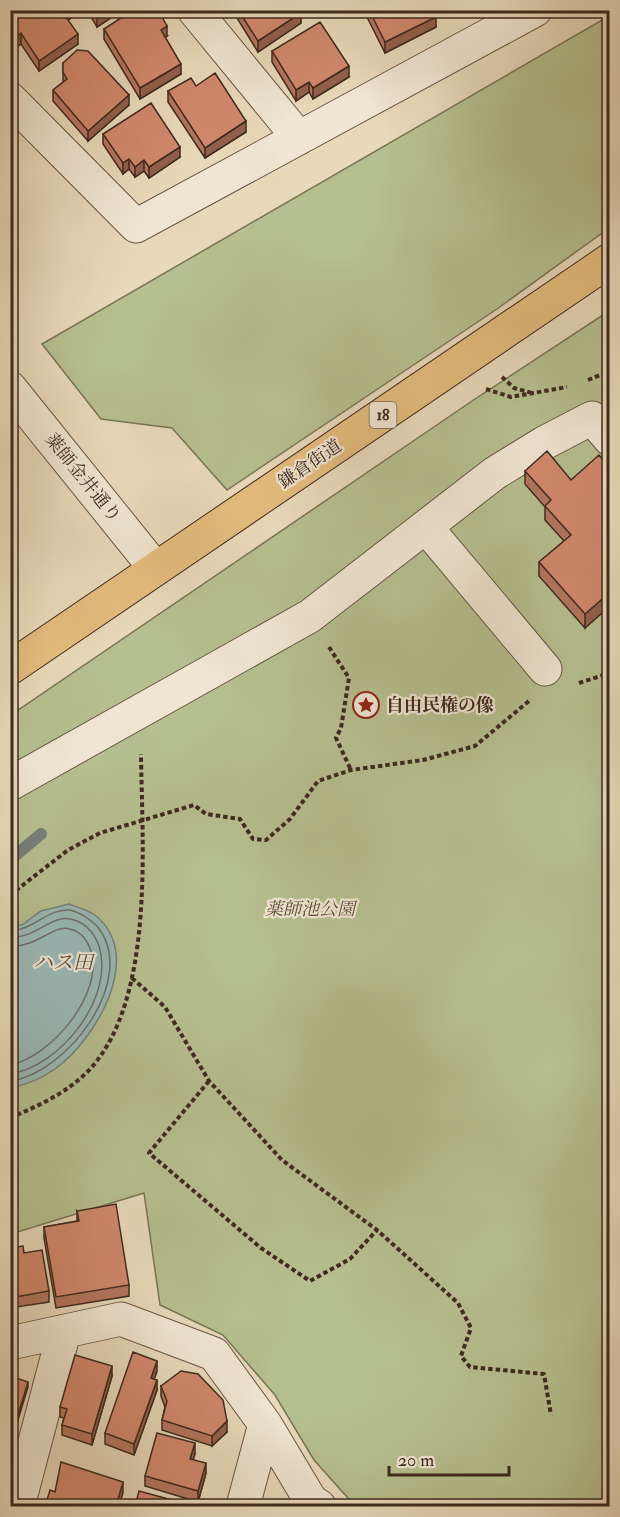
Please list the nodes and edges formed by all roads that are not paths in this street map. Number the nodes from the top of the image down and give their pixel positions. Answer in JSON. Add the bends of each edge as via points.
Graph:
{"nodes":[{"id":1,"x":194,"y":10,"type":"edge"},
{"id":2,"x":535,"y":10,"type":"edge"},
{"id":3,"x":10,"y":99,"type":"edge"},
{"id":4,"x":299,"y":138,"type":"junction"},
{"id":5,"x":609,"y":260,"type":"edge"},
{"id":6,"x":10,"y":388,"type":"edge"},
{"id":7,"x":609,"y":439,"type":"edge"},
{"id":8,"x":426,"y":527,"type":"junction"},
{"id":9,"x":155,"y":568,"type":"junction"},
{"id":10,"x":10,"y":668,"type":"edge"},
{"id":11,"x":541,"y":681,"type":"road end"},
{"id":12,"x":10,"y":784,"type":"edge"},
{"id":13,"x":64,"y":1332,"type":"junction"},
{"id":14,"x":10,"y":1343,"type":"edge"},
{"id":15,"x":265,"y":1424,"type":"junction"},
{"id":16,"x":18,"y":1506,"type":"edge"},
{"id":17,"x":243,"y":1506,"type":"edge"},
{"id":18,"x":319,"y":1506,"type":"edge"}],
"edges":[{"from":1,"to":4,"type":"street"},
{"from":2,"to":4,"type":"street"},
{"from":3,"to":4,"type":"street","via":[[136,226]]},
{"from":5,"to":9,"type":"main road","name":"鎌倉街道","number":"18"},
{"from":6,"to":9,"type":"street","name":"薬師金井通り"},
{"from":7,"to":8,"type":"street","via":[[592,418],[495,473]]},
{"from":8,"to":11,"type":"street"},
{"from":8,"to":12,"type":"street","via":[[310,616]]},
{"from":9,"to":10,"type":"main road","name":"鎌倉街道","number":"18"},
{"from":13,"to":14,"type":"street"},
{"from":13,"to":15,"type":"street","via":[[121,1319],[214,1354]]},
{"from":13,"to":16,"type":"street"},
{"from":15,"to":17,"type":"street"},
{"from":15,"to":18,"type":"street","via":[[311,1501]]}]}
